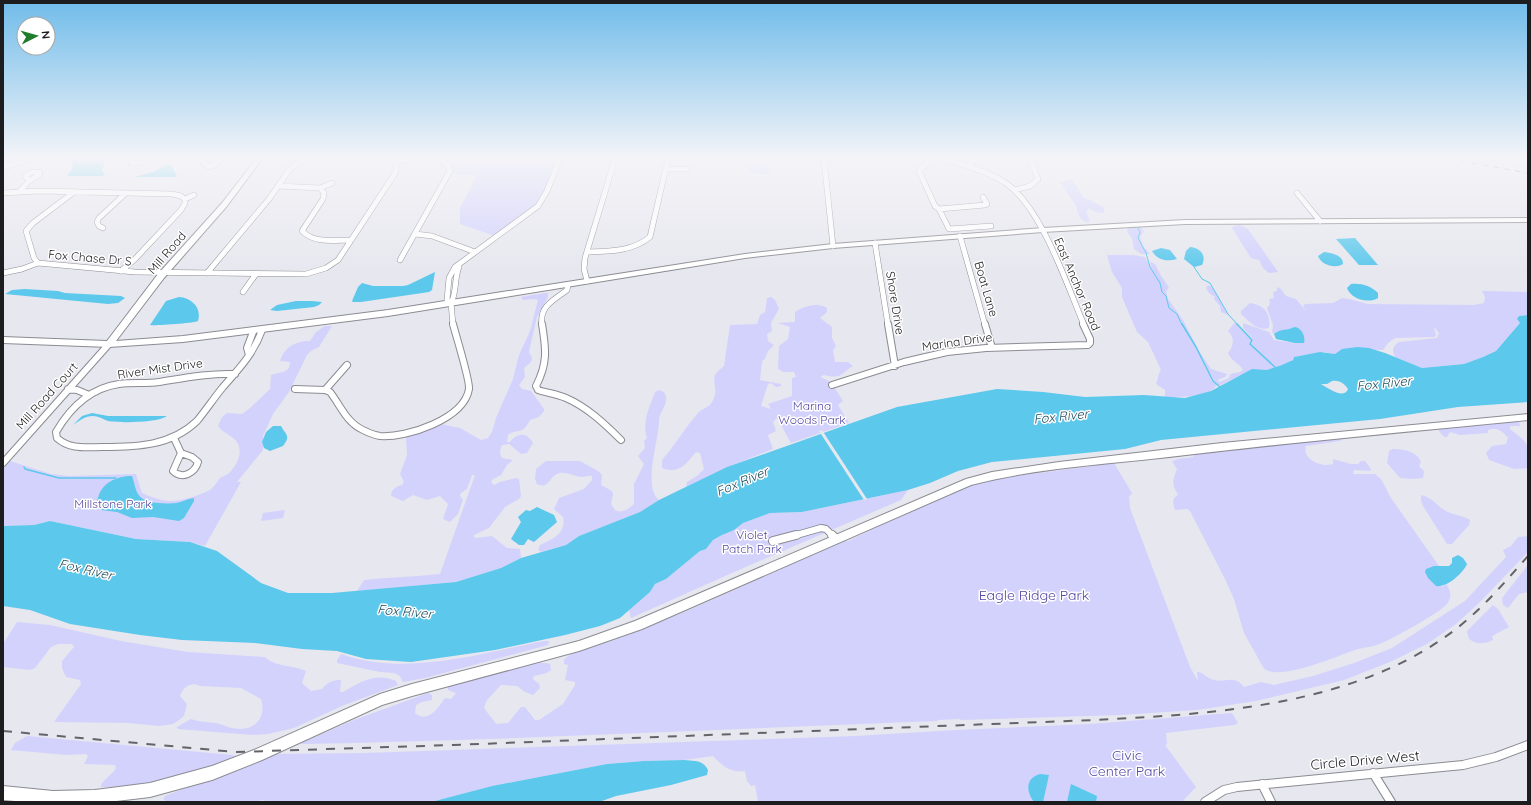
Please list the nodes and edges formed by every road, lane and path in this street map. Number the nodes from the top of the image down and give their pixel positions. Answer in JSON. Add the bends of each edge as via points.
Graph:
{"nodes":[{"id":1,"x":68,"y":197,"type":"edge"},
{"id":2,"x":122,"y":197,"type":"edge"},
{"id":3,"x":180,"y":197,"type":"edge"},
{"id":4,"x":190,"y":197,"type":"edge"},
{"id":5,"x":231,"y":197,"type":"edge"},
{"id":6,"x":269,"y":197,"type":"edge"},
{"id":7,"x":324,"y":197,"type":"edge"},
{"id":8,"x":380,"y":197,"type":"edge"},
{"id":9,"x":436,"y":197,"type":"edge"},
{"id":10,"x":544,"y":197,"type":"edge"},
{"id":11,"x":604,"y":197,"type":"edge"},
{"id":12,"x":660,"y":197,"type":"edge"},
{"id":13,"x":828,"y":197,"type":"edge"},
{"id":14,"x":931,"y":197,"type":"edge"},
{"id":15,"x":983,"y":197,"type":"dead end"},
{"id":16,"x":1020,"y":197,"type":"edge"},
{"id":17,"x":1299,"y":197,"type":"edge"},
{"id":18,"x":185,"y":199,"type":"junction"},
{"id":19,"x":938,"y":209,"type":"junction"},
{"id":20,"x":1320,"y":220,"type":"junction"},
{"id":21,"x":1528,"y":220,"type":"edge"},
{"id":22,"x":992,"y":226,"type":"dead end"},
{"id":23,"x":103,"y":228,"type":"dead end"},
{"id":24,"x":1043,"y":230,"type":"junction"},
{"id":25,"x":305,"y":234,"type":"junction"},
{"id":26,"x":415,"y":234,"type":"junction"},
{"id":27,"x":960,"y":236,"type":"junction"},
{"id":28,"x":297,"y":238,"type":"dead end"},
{"id":29,"x":351,"y":240,"type":"junction"},
{"id":30,"x":875,"y":243,"type":"junction"},
{"id":31,"x":833,"y":246,"type":"junction"},
{"id":32,"x":475,"y":252,"type":"junction"},
{"id":33,"x":587,"y":252,"type":"junction"},
{"id":34,"x":400,"y":260,"type":"dead end"},
{"id":35,"x":38,"y":263,"type":"junction"},
{"id":36,"x":121,"y":271,"type":"junction"},
{"id":37,"x":3,"y":273,"type":"edge"},
{"id":38,"x":164,"y":273,"type":"junction"},
{"id":39,"x":207,"y":273,"type":"junction"},
{"id":40,"x":256,"y":274,"type":"junction"},
{"id":41,"x":587,"y":281,"type":"junction"},
{"id":42,"x":568,"y":285,"type":"junction"},
{"id":43,"x":243,"y":292,"type":"dead end"},
{"id":44,"x":451,"y":303,"type":"junction"},
{"id":45,"x":262,"y":330,"type":"junction"},
{"id":46,"x":253,"y":332,"type":"junction"},
{"id":47,"x":3,"y":340,"type":"edge"},
{"id":48,"x":109,"y":344,"type":"junction"},
{"id":49,"x":1088,"y":345,"type":"joint"},
{"id":50,"x":992,"y":348,"type":"junction"},
{"id":51,"x":249,"y":355,"type":"junction"},
{"id":52,"x":347,"y":365,"type":"dead end"},
{"id":53,"x":895,"y":366,"type":"junction"},
{"id":54,"x":235,"y":374,"type":"junction"},
{"id":55,"x":832,"y":385,"type":"dead end"},
{"id":56,"x":68,"y":389,"type":"junction"},
{"id":57,"x":295,"y":389,"type":"dead end"},
{"id":58,"x":325,"y":390,"type":"junction"},
{"id":59,"x":89,"y":395,"type":"junction"},
{"id":60,"x":1528,"y":417,"type":"edge"},
{"id":61,"x":174,"y":438,"type":"junction"},
{"id":62,"x":621,"y":440,"type":"dead end"},
{"id":63,"x":181,"y":453,"type":"dead end"},
{"id":64,"x":3,"y":463,"type":"edge"},
{"id":65,"x":836,"y":539,"type":"junction"},
{"id":66,"x":773,"y":540,"type":"dead end"},
{"id":67,"x":1528,"y":745,"type":"edge"},
{"id":68,"x":1372,"y":773,"type":"junction"},
{"id":69,"x":1262,"y":784,"type":"junction"},
{"id":70,"x":3,"y":793,"type":"edge"},
{"id":71,"x":94,"y":800,"type":"edge"},
{"id":72,"x":1205,"y":802,"type":"edge"},
{"id":73,"x":1271,"y":802,"type":"edge"},
{"id":74,"x":1391,"y":802,"type":"edge"}],
"edges":[{"from":1,"to":35,"type":"street","name":"Fox Chase Dr S","via":[[26,231]]},
{"from":2,"to":23,"type":"street","via":[[99,218],[97,222]]},
{"from":3,"to":18,"type":"street"},
{"from":4,"to":18,"type":"street"},
{"from":5,"to":38,"type":"main road","name":"Mill Road"},
{"from":6,"to":39,"type":"street"},
{"from":7,"to":25,"type":"street","via":[[304,225],[302,231]]},
{"from":8,"to":29,"type":"street"},
{"from":9,"to":26,"type":"street"},
{"from":10,"to":32,"type":"street","via":[[538,206]]},
{"from":11,"to":33,"type":"street"},
{"from":12,"to":33,"type":"street","via":[[653,230],[644,243],[635,248]]},
{"from":13,"to":31,"type":"street"},
{"from":14,"to":19,"type":"street"},
{"from":15,"to":19,"type":"street","via":[[986,205]]},
{"from":16,"to":24,"type":"street","name":"East Anchor Road"},
{"from":17,"to":20,"type":"street"},
{"from":18,"to":36,"type":"street","via":[[181,210]]},
{"from":19,"to":22,"type":"street","via":[[949,229]]},
{"from":20,"to":21,"type":"main road"},
{"from":20,"to":24,"type":"main road","via":[[1169,222]]},
{"from":24,"to":27,"type":"main road"},
{"from":24,"to":49,"type":"street","name":"East Anchor Road","via":[[1090,339]]},
{"from":25,"to":28,"type":"street"},
{"from":25,"to":29,"type":"street","via":[[318,239]]},
{"from":26,"to":32,"type":"street","via":[[432,236]]},
{"from":26,"to":34,"type":"street"},
{"from":27,"to":30,"type":"main road"},
{"from":27,"to":50,"type":"street","name":"Boat Lane"},
{"from":29,"to":40,"type":"street","name":"Fox Chase Dr S","via":[[338,260],[324,272]]},
{"from":30,"to":31,"type":"main road"},
{"from":30,"to":53,"type":"street","name":"Shore Drive"},
{"from":31,"to":41,"type":"main road","via":[[726,258]]},
{"from":32,"to":44,"type":"street","via":[[462,262],[455,274],[454,299]]},
{"from":33,"to":41,"type":"street","via":[[584,266]]},
{"from":35,"to":36,"type":"street","name":"Fox Chase Dr S"},
{"from":35,"to":37,"type":"street"},
{"from":36,"to":38,"type":"street","name":"Fox Chase Dr S"},
{"from":38,"to":39,"type":"street","name":"Fox Chase Dr S"},
{"from":38,"to":48,"type":"main road","name":"Mill Road"},
{"from":39,"to":40,"type":"street","name":"Fox Chase Dr S"},
{"from":40,"to":43,"type":"street"},
{"from":41,"to":42,"type":"main road"},
{"from":42,"to":44,"type":"main road"},
{"from":42,"to":62,"type":"street","via":[[567,290],[546,306],[542,314],[547,357],[545,369],[536,386],[546,394],[567,398],[608,427]]},
{"from":44,"to":45,"type":"main road"},
{"from":44,"to":58,"type":"street","via":[[453,323],[469,387],[467,398],[458,409],[413,431],[393,436],[374,435],[349,422],[334,396]]},
{"from":45,"to":46,"type":"main road"},
{"from":45,"to":51,"type":"street","name":"River Mist Drive","via":[[255,348]]},
{"from":46,"to":48,"type":"main road"},
{"from":46,"to":51,"type":"street","name":"River Mist Drive","via":[[247,348]]},
{"from":47,"to":48,"type":"main road"},
{"from":48,"to":56,"type":"street","name":"Mill Road Court"},
{"from":49,"to":50,"type":"street","name":"Marina Drive"},
{"from":50,"to":53,"type":"street","name":"Marina Drive","via":[[928,356]]},
{"from":51,"to":54,"type":"street","name":"River Mist Drive"},
{"from":52,"to":58,"type":"street"},
{"from":53,"to":55,"type":"street","name":"Marina Drive"},
{"from":54,"to":59,"type":"street","name":"River Mist Drive","via":[[210,373],[163,381],[117,384]]},
{"from":54,"to":61,"type":"street","name":"River Mist Drive","via":[[194,424]]},
{"from":56,"to":59,"type":"street"},
{"from":56,"to":64,"type":"street","name":"Mill Road Court"},
{"from":57,"to":58,"type":"street"},
{"from":59,"to":61,"type":"street","name":"River Mist Drive","via":[[62,421],[56,432],[60,442],[78,447],[133,447]]},
{"from":60,"to":65,"type":"main road","via":[[1242,445],[992,476],[940,493]]},
{"from":61,"to":63,"type":"street"},
{"from":65,"to":66,"type":"street","via":[[826,529],[821,528]]},
{"from":65,"to":71,"type":"main road","via":[[606,638],[380,700],[212,773],[150,790]]},
{"from":67,"to":68,"type":"street","name":"Circle Drive West","via":[[1484,761],[1463,765]]},
{"from":68,"to":69,"type":"street","name":"Circle Drive West"},
{"from":68,"to":74,"type":"street"},
{"from":69,"to":72,"type":"street","name":"Circle Drive West","via":[[1224,790]]},
{"from":69,"to":73,"type":"street"},
{"from":70,"to":71,"type":"main road"}]}
